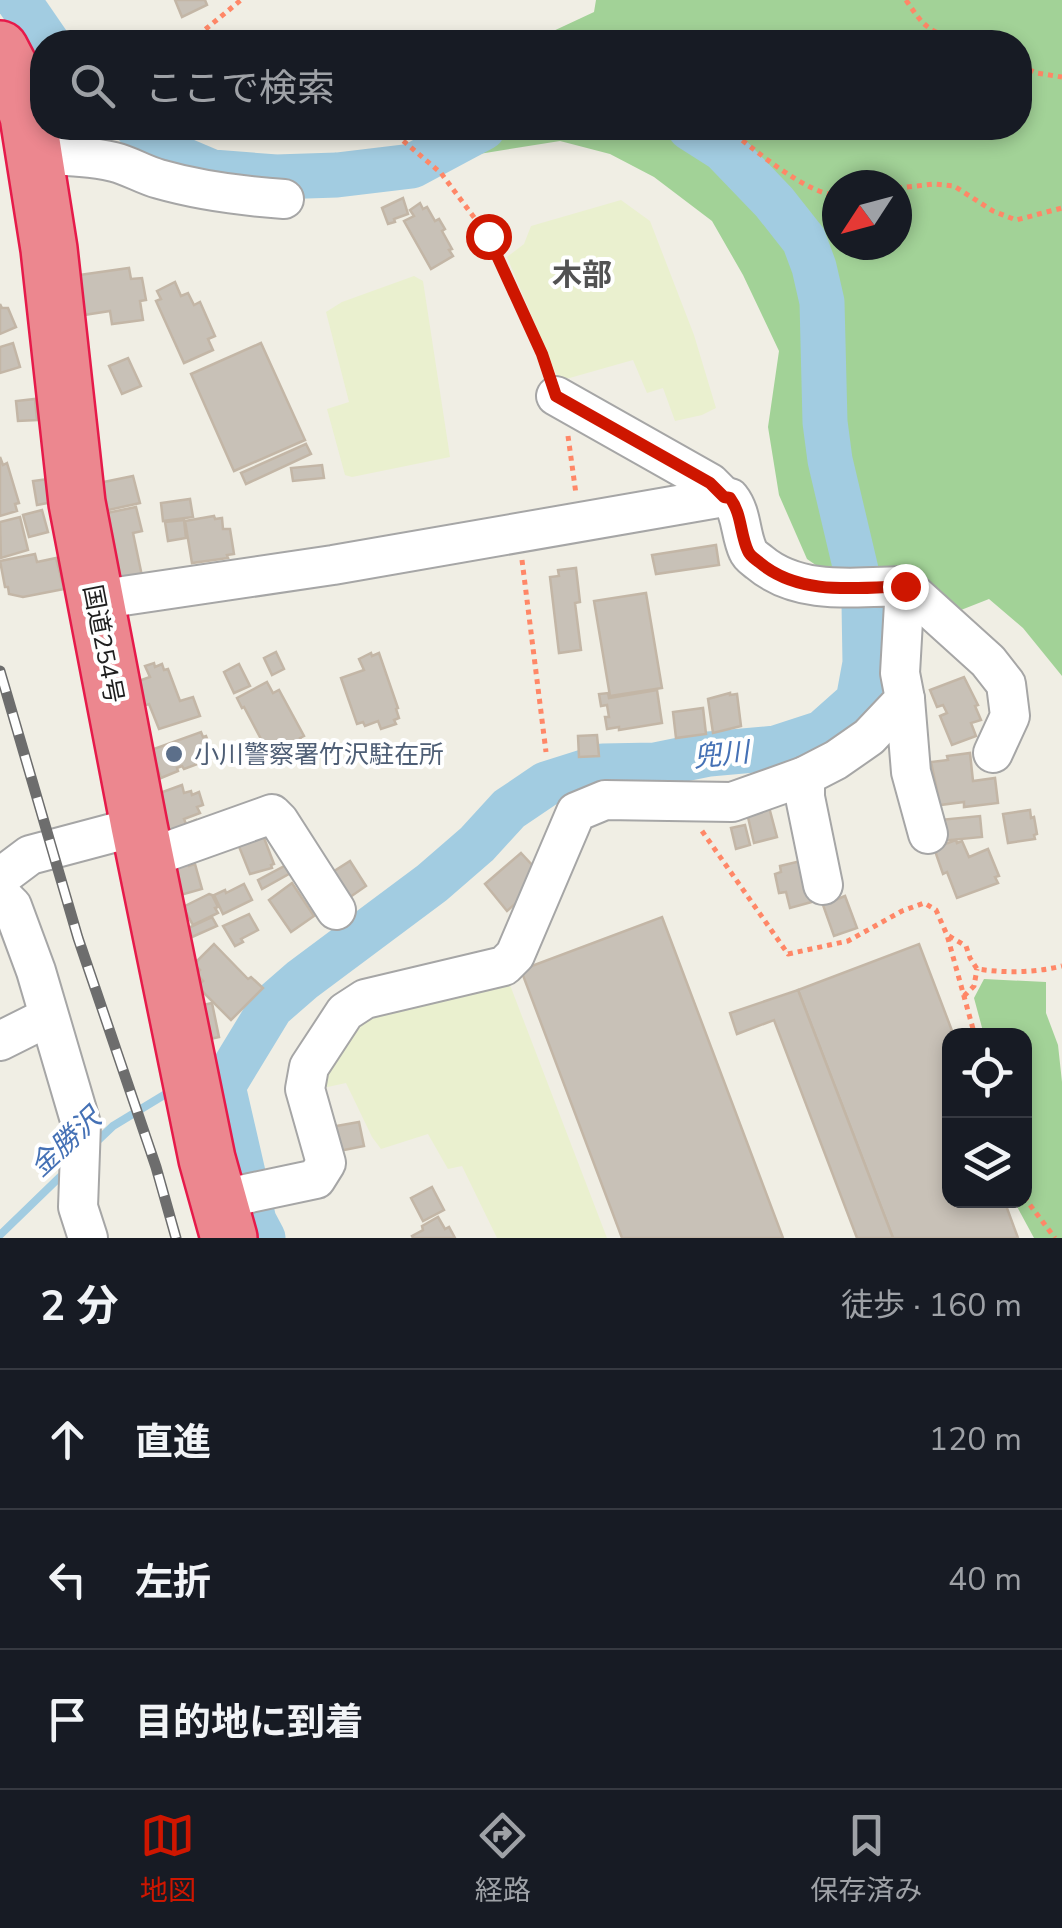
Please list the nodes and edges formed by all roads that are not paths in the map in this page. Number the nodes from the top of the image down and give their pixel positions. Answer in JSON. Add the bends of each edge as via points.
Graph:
{"nodes":[{"id":1,"x":0,"y":49,"type":"edge"},
{"id":2,"x":30,"y":126,"type":"edge"},
{"id":3,"x":33,"y":140,"type":"edge"},
{"id":4,"x":36,"y":155,"type":"junction"},
{"id":5,"x":284,"y":199,"type":"dead end"},
{"id":6,"x":556,"y":396,"type":"road end"},
{"id":7,"x":724,"y":497,"type":"junction"},
{"id":8,"x":905,"y":586,"type":"junction"},
{"id":9,"x":96,"y":600,"type":"junction"},
{"id":10,"x":904,"y":699,"type":"junction"},
{"id":11,"x":993,"y":753,"type":"dead end"},
{"id":12,"x":805,"y":776,"type":"junction"},
{"id":13,"x":928,"y":834,"type":"dead end"},
{"id":14,"x":142,"y":842,"type":"junction"},
{"id":15,"x":0,"y":882,"type":"edge"},
{"id":16,"x":823,"y":885,"type":"dead end"},
{"id":17,"x":0,"y":894,"type":"edge"},
{"id":18,"x":336,"y":910,"type":"dead end"},
{"id":19,"x":48,"y":1016,"type":"junction"},
{"id":20,"x":0,"y":1040,"type":"edge"},
{"id":21,"x":223,"y":1219,"type":"edge"},
{"id":22,"x":88,"y":1238,"type":"edge"}],
"edges":[{"from":1,"to":2,"type":"highway","name":"国道254号"},
{"from":3,"to":4,"type":"highway","name":"国道254号"},
{"from":4,"to":5,"type":"street","via":[[117,162],[196,190]]},
{"from":4,"to":9,"type":"highway","name":"国道254号","via":[[77,503]]},
{"from":6,"to":7,"type":"street"},
{"from":7,"to":8,"type":"street","via":[[736,506],[749,554],[770,571],[830,588]]},
{"from":7,"to":9,"type":"street"},
{"from":8,"to":10,"type":"street"},
{"from":8,"to":11,"type":"street","via":[[1006,684],[1010,716]]},
{"from":9,"to":14,"type":"highway","name":"国道254号"},
{"from":10,"to":12,"type":"street","via":[[869,737]]},
{"from":10,"to":13,"type":"street","via":[[911,772]]},
{"from":12,"to":16,"type":"street"},
{"from":12,"to":21,"type":"street","via":[[732,802],[606,800],[576,812],[515,955],[504,966],[365,999],[346,1012],[309,1067],[305,1089],[326,1164],[316,1178]]},
{"from":14,"to":15,"type":"street","via":[[30,855]]},
{"from":14,"to":18,"type":"street","via":[[272,814]]},
{"from":14,"to":21,"type":"highway","name":"国道254号"},
{"from":17,"to":19,"type":"street","via":[[12,906]]},
{"from":19,"to":20,"type":"street"},
{"from":19,"to":22,"type":"street","via":[[81,1124],[78,1207]]}]}
